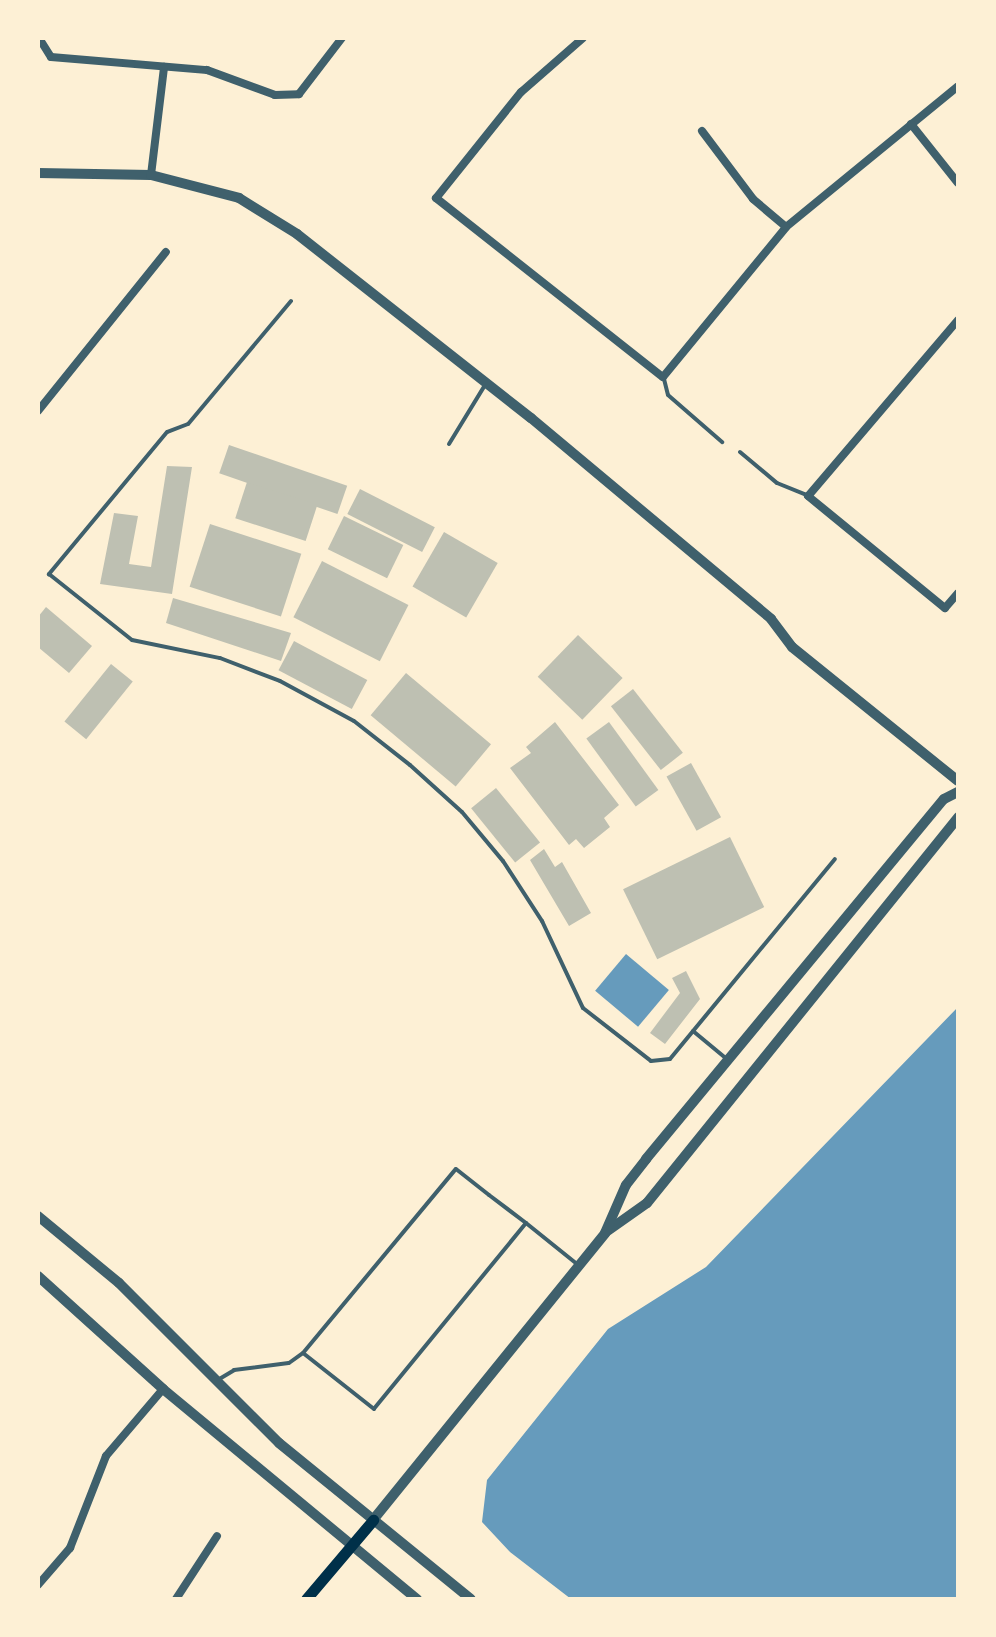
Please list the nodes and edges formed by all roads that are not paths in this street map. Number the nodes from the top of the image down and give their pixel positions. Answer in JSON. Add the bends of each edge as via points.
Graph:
{"nodes":[{"id":1,"x":39,"y":38,"type":"edge"},
{"id":2,"x":342,"y":38,"type":"edge"},
{"id":3,"x":583,"y":38,"type":"edge"},
{"id":4,"x":164,"y":67,"type":"junction"},
{"id":5,"x":958,"y":86,"type":"edge"},
{"id":6,"x":911,"y":124,"type":"junction"},
{"id":7,"x":702,"y":131,"type":"dead end"},
{"id":8,"x":38,"y":173,"type":"edge"},
{"id":9,"x":151,"y":175,"type":"junction"},
{"id":10,"x":958,"y":183,"type":"edge"},
{"id":11,"x":786,"y":227,"type":"junction"},
{"id":12,"x":166,"y":252,"type":"dead end"},
{"id":13,"x":291,"y":301,"type":"dead end"},
{"id":14,"x":958,"y":320,"type":"edge"},
{"id":15,"x":663,"y":377,"type":"junction"},
{"id":16,"x":486,"y":384,"type":"junction"},
{"id":17,"x":38,"y":411,"type":"edge"},
{"id":18,"x":722,"y":442,"type":"dead end"},
{"id":19,"x":449,"y":444,"type":"dead end"},
{"id":20,"x":740,"y":452,"type":"dead end"},
{"id":21,"x":808,"y":496,"type":"junction"},
{"id":22,"x":958,"y":593,"type":"edge"},
{"id":23,"x":958,"y":781,"type":"edge"},
{"id":24,"x":958,"y":792,"type":"edge"},
{"id":25,"x":958,"y":817,"type":"edge"},
{"id":26,"x":835,"y":859,"type":"dead end"},
{"id":27,"x":693,"y":1031,"type":"junction"},
{"id":28,"x":728,"y":1060,"type":"junction"},
{"id":29,"x":38,"y":1216,"type":"edge"},
{"id":30,"x":526,"y":1223,"type":"junction"},
{"id":31,"x":605,"y":1233,"type":"junction"},
{"id":32,"x":579,"y":1265,"type":"junction"},
{"id":33,"x":38,"y":1276,"type":"edge"},
{"id":34,"x":303,"y":1353,"type":"junction"},
{"id":35,"x":216,"y":1381,"type":"junction"},
{"id":36,"x":163,"y":1389,"type":"junction"},
{"id":37,"x":373,"y":1520,"type":"junction"},
{"id":38,"x":217,"y":1536,"type":"dead end"},
{"id":39,"x":352,"y":1545,"type":"junction"},
{"id":40,"x":40,"y":1580,"type":"edge"},
{"id":41,"x":176,"y":1599,"type":"edge"},
{"id":42,"x":306,"y":1599,"type":"edge"},
{"id":43,"x":417,"y":1599,"type":"edge"},
{"id":44,"x":471,"y":1599,"type":"edge"}],
"edges":[{"from":1,"to":4,"type":"street","via":[[51,57]]},
{"from":2,"to":4,"type":"street","via":[[299,94],[275,95],[207,70]]},
{"from":3,"to":15,"type":"street","via":[[521,92],[436,198]]},
{"from":4,"to":9,"type":"street"},
{"from":5,"to":6,"type":"street"},
{"from":6,"to":10,"type":"street"},
{"from":6,"to":11,"type":"street"},
{"from":7,"to":11,"type":"street","via":[[753,199]]},
{"from":8,"to":9,"type":"street"},
{"from":9,"to":16,"type":"street","via":[[239,198],[297,234]]},
{"from":11,"to":15,"type":"street"},
{"from":12,"to":17,"type":"street"},
{"from":13,"to":27,"type":"lane","via":[[188,424],[167,432],[49,574],[132,640],[220,658],[280,681],[354,721],[455,806],[503,861],[542,921],[583,1008],[651,1061],[670,1059]]},
{"from":14,"to":21,"type":"street"},
{"from":15,"to":18,"type":"lane","via":[[668,395]]},
{"from":16,"to":19,"type":"lane"},
{"from":16,"to":23,"type":"street","via":[[771,619],[792,647]]},
{"from":20,"to":21,"type":"lane","via":[[777,483]]},
{"from":21,"to":22,"type":"street","via":[[945,608]]},
{"from":24,"to":28,"type":"street","via":[[944,799]]},
{"from":25,"to":31,"type":"street","via":[[647,1203]]},
{"from":26,"to":27,"type":"lane"},
{"from":27,"to":28,"type":"lane"},
{"from":28,"to":31,"type":"street","via":[[626,1185]]},
{"from":29,"to":35,"type":"street","via":[[119,1283]]},
{"from":30,"to":32,"type":"lane"},
{"from":30,"to":34,"type":"lane","via":[[456,1169]]},
{"from":30,"to":34,"type":"lane","via":[[374,1409]]},
{"from":31,"to":32,"type":"street"},
{"from":32,"to":37,"type":"street"},
{"from":33,"to":36,"type":"street"},
{"from":34,"to":35,"type":"lane","via":[[289,1363],[234,1370]]},
{"from":35,"to":37,"type":"street","via":[[279,1443]]},
{"from":36,"to":39,"type":"street"},
{"from":36,"to":40,"type":"street","via":[[106,1456],[70,1548]]},
{"from":37,"to":39,"type":"main road"},
{"from":37,"to":44,"type":"street"},
{"from":38,"to":41,"type":"street"},
{"from":39,"to":42,"type":"main road"},
{"from":39,"to":43,"type":"street"}]}
